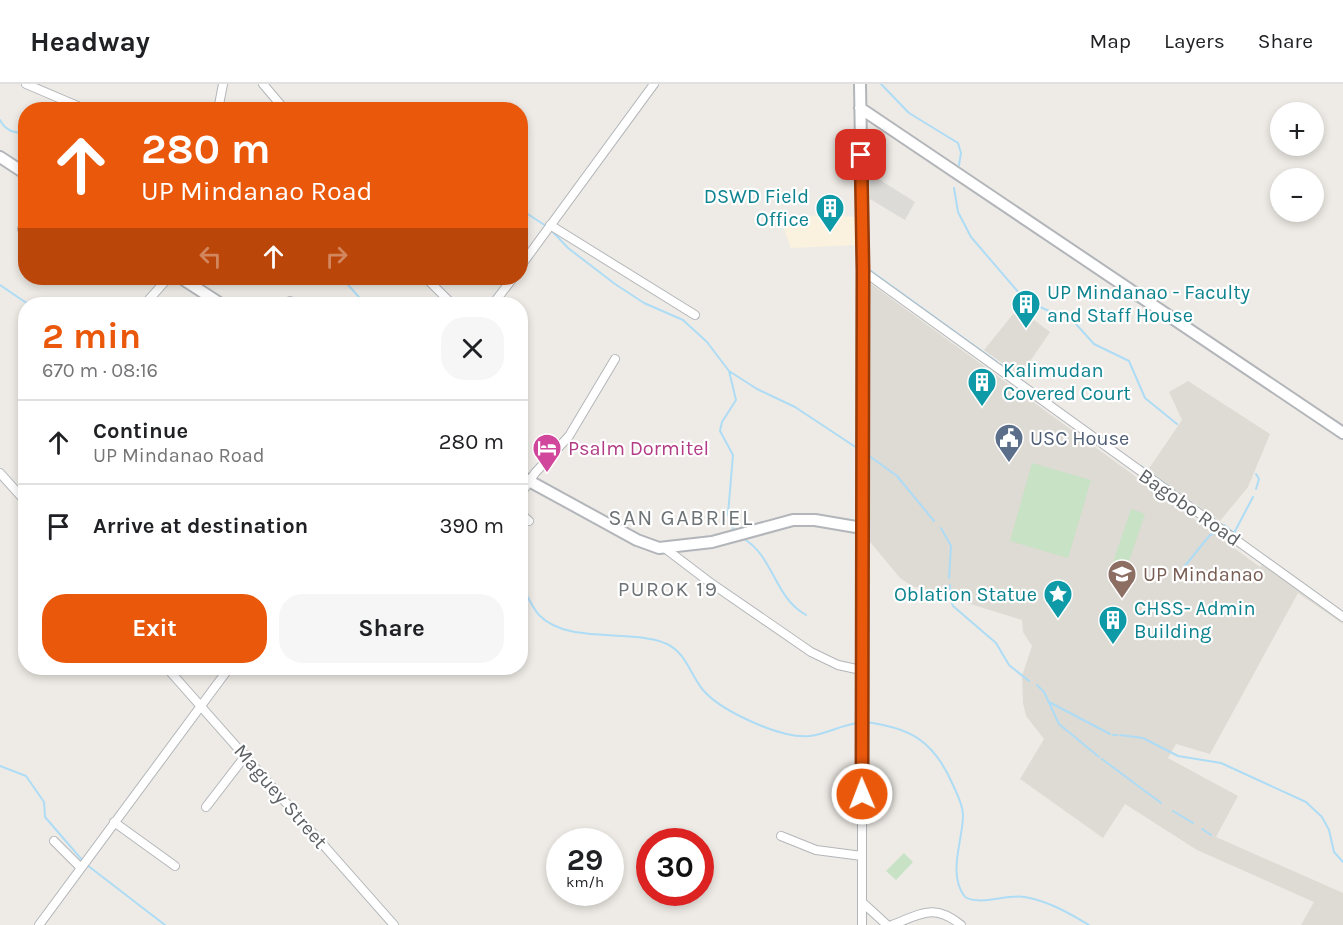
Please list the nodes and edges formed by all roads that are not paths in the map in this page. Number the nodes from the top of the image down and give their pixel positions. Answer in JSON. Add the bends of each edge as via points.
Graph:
{"nodes":[{"id":1,"x":26,"y":84,"type":"edge"},
{"id":2,"x":224,"y":84,"type":"edge"},
{"id":3,"x":263,"y":84,"type":"edge"},
{"id":4,"x":654,"y":84,"type":"edge"},
{"id":5,"x":860,"y":84,"type":"edge"},
{"id":6,"x":68,"y":102,"type":"edge"},
{"id":7,"x":220,"y":102,"type":"edge"},
{"id":8,"x":278,"y":102,"type":"edge"},
{"id":9,"x":860,"y":112,"type":"junction"},
{"id":10,"x":0,"y":157,"type":"edge"},
{"id":11,"x":18,"y":169,"type":"edge"},
{"id":12,"x":550,"y":225,"type":"junction"},
{"id":13,"x":528,"y":256,"type":"edge"},
{"id":14,"x":863,"y":271,"type":"junction"},
{"id":15,"x":162,"y":285,"type":"edge"},
{"id":16,"x":192,"y":285,"type":"edge"},
{"id":17,"x":433,"y":285,"type":"edge"},
{"id":18,"x":508,"y":285,"type":"edge"},
{"id":19,"x":151,"y":297,"type":"edge"},
{"id":20,"x":210,"y":297,"type":"edge"},
{"id":21,"x":445,"y":297,"type":"edge"},
{"id":22,"x":498,"y":297,"type":"edge"},
{"id":23,"x":695,"y":315,"type":"dead end"},
{"id":24,"x":615,"y":359,"type":"dead end"},
{"id":25,"x":1240,"y":367,"type":"junction"},
{"id":26,"x":1343,"y":433,"type":"edge"},
{"id":27,"x":1343,"y":439,"type":"edge"},
{"id":28,"x":0,"y":473,"type":"edge"},
{"id":29,"x":528,"y":476,"type":"edge"},
{"id":30,"x":528,"y":481,"type":"edge"},
{"id":31,"x":18,"y":493,"type":"edge"},
{"id":32,"x":858,"y":525,"type":"junction"},
{"id":33,"x":666,"y":549,"type":"junction"},
{"id":34,"x":1343,"y":617,"type":"edge"},
{"id":35,"x":861,"y":670,"type":"junction"},
{"id":36,"x":173,"y":675,"type":"edge"},
{"id":37,"x":224,"y":675,"type":"edge"},
{"id":38,"x":201,"y":705,"type":"junction"},
{"id":39,"x":246,"y":756,"type":"junction"},
{"id":40,"x":206,"y":807,"type":"dead end"},
{"id":41,"x":114,"y":822,"type":"junction"},
{"id":42,"x":782,"y":836,"type":"dead end"},
{"id":43,"x":54,"y":842,"type":"dead end"},
{"id":44,"x":862,"y":856,"type":"junction"},
{"id":45,"x":175,"y":866,"type":"dead end"},
{"id":46,"x":81,"y":868,"type":"junction"},
{"id":47,"x":863,"y":903,"type":"junction"},
{"id":48,"x":39,"y":925,"type":"edge"},
{"id":49,"x":394,"y":925,"type":"edge"},
{"id":50,"x":862,"y":925,"type":"edge"},
{"id":51,"x":890,"y":925,"type":"edge"},
{"id":52,"x":961,"y":925,"type":"edge"}],
"edges":[{"from":1,"to":6,"type":"street"},
{"from":2,"to":7,"type":"street"},
{"from":3,"to":8,"type":"street"},
{"from":4,"to":12,"type":"street"},
{"from":5,"to":9,"type":"street"},
{"from":9,"to":14,"type":"street"},
{"from":9,"to":25,"type":"street"},
{"from":10,"to":11,"type":"street"},
{"from":12,"to":13,"type":"street"},
{"from":12,"to":23,"type":"street"},
{"from":14,"to":32,"type":"street"},
{"from":14,"to":34,"type":"street","name":"Bagobo Road"},
{"from":15,"to":19,"type":"street"},
{"from":16,"to":20,"type":"street"},
{"from":17,"to":21,"type":"street"},
{"from":18,"to":22,"type":"street"},
{"from":24,"to":29,"type":"street","via":[[569,436]]},
{"from":25,"to":26,"type":"street"},
{"from":25,"to":27,"type":"street"},
{"from":28,"to":31,"type":"street"},
{"from":30,"to":33,"type":"street","via":[[645,544]]},
{"from":32,"to":33,"type":"street","via":[[793,520],[712,542]]},
{"from":32,"to":35,"type":"street"},
{"from":33,"to":35,"type":"street","via":[[811,652],[837,665]]},
{"from":35,"to":44,"type":"street"},
{"from":36,"to":38,"type":"street","name":"Maguey Street"},
{"from":37,"to":38,"type":"street"},
{"from":38,"to":39,"type":"street","name":"Maguey Street"},
{"from":38,"to":41,"type":"street"},
{"from":39,"to":40,"type":"street"},
{"from":39,"to":49,"type":"street","name":"Maguey Street"},
{"from":41,"to":45,"type":"street"},
{"from":41,"to":46,"type":"street"},
{"from":42,"to":44,"type":"street","via":[[816,850]]},
{"from":43,"to":46,"type":"street"},
{"from":44,"to":47,"type":"street"},
{"from":46,"to":48,"type":"street"},
{"from":47,"to":50,"type":"street"},
{"from":47,"to":51,"type":"street"},
{"from":51,"to":52,"type":"street","via":[[942,911]]}]}
